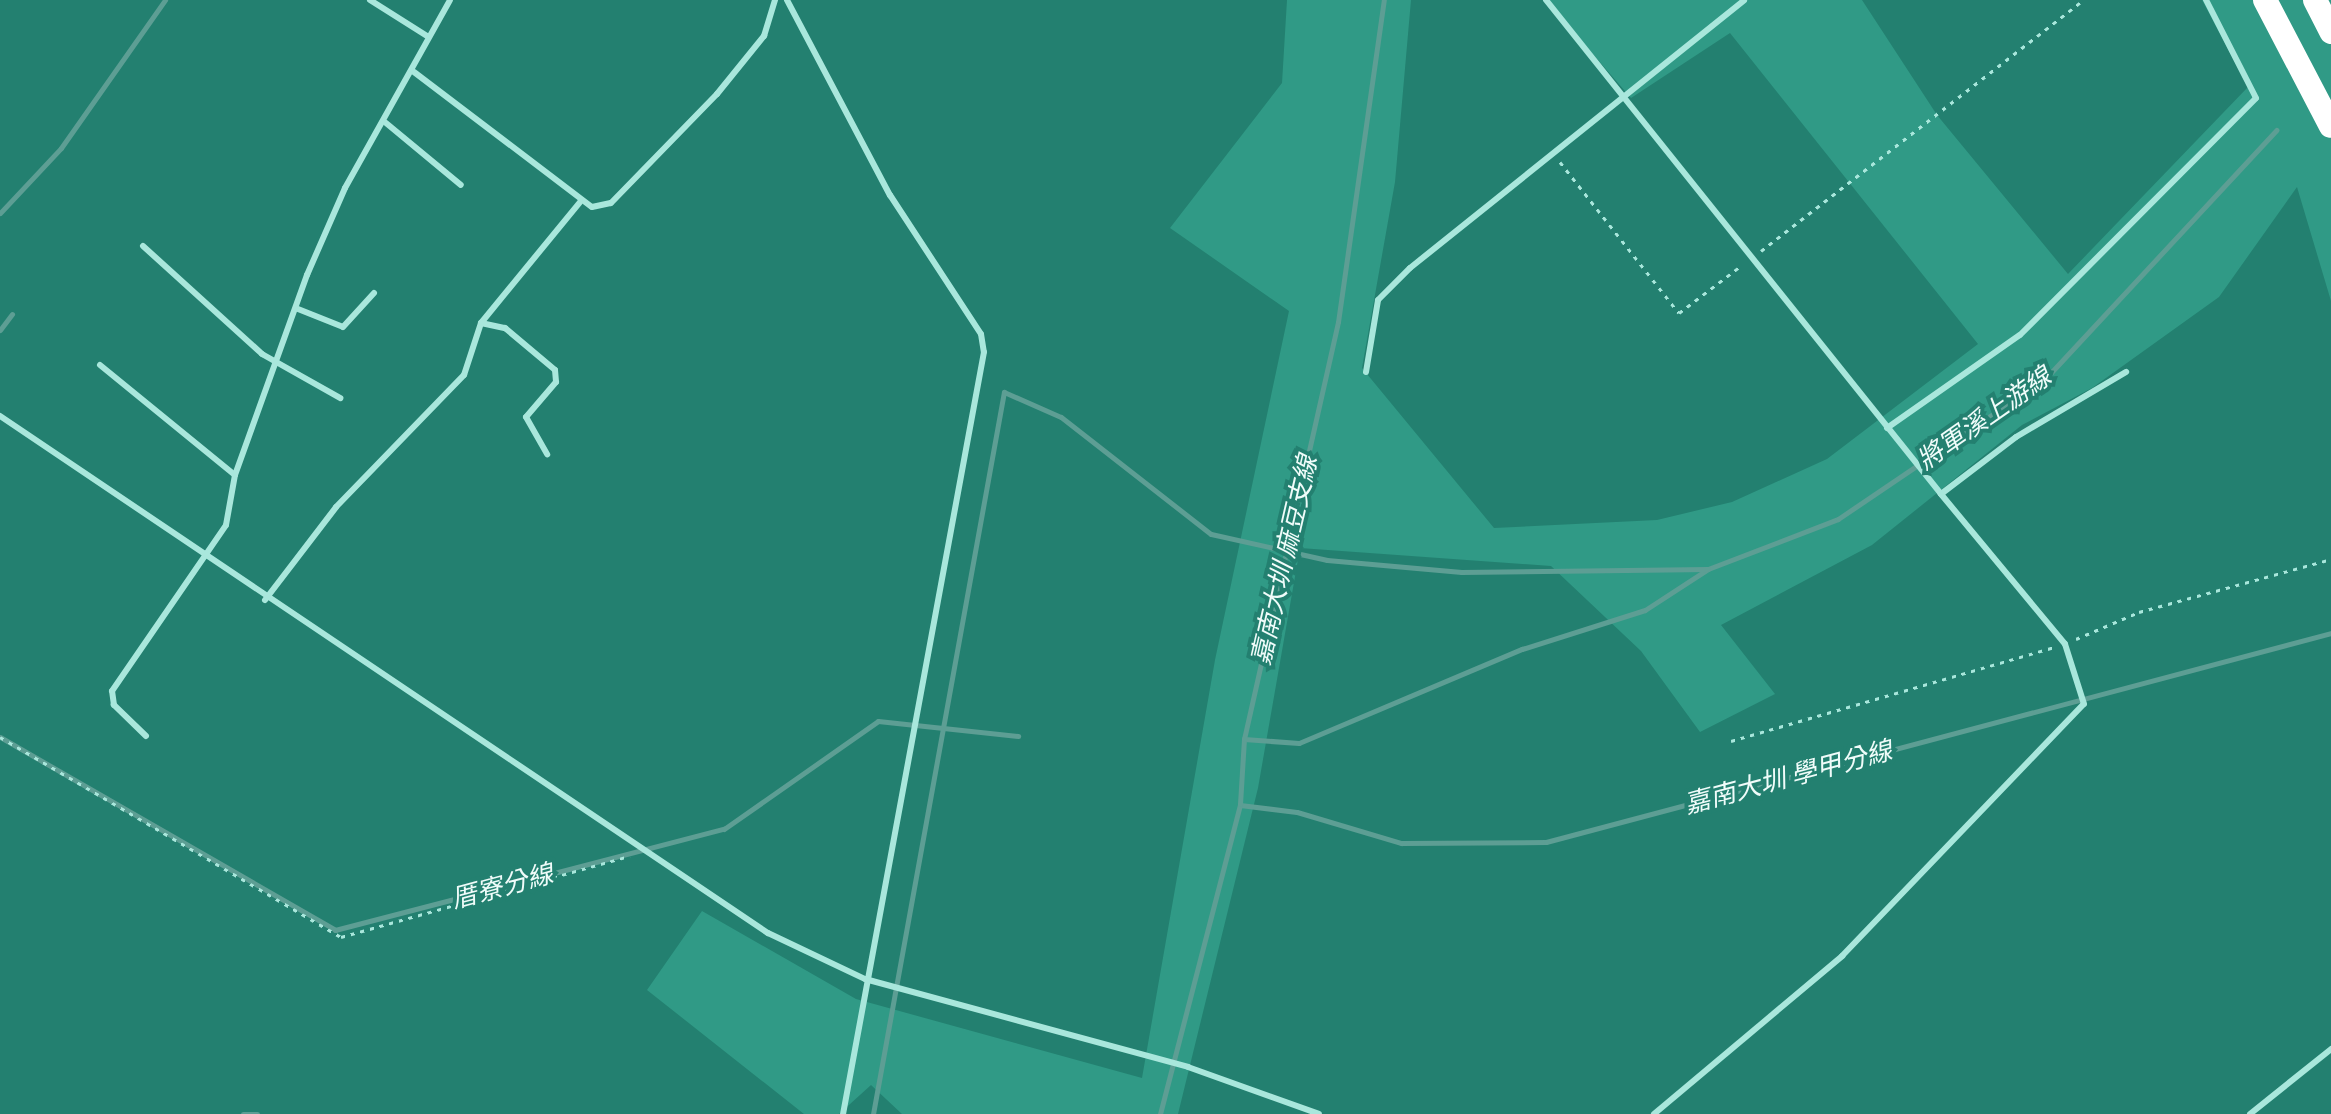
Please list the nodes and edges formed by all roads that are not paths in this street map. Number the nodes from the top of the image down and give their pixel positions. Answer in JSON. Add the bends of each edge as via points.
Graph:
{"nodes":[{"id":1,"x":370,"y":0,"type":"edge"},
{"id":2,"x":450,"y":0,"type":"edge"},
{"id":3,"x":775,"y":0,"type":"edge"},
{"id":4,"x":787,"y":0,"type":"edge"},
{"id":5,"x":1546,"y":0,"type":"edge"},
{"id":6,"x":1744,"y":0,"type":"edge"},
{"id":7,"x":2206,"y":0,"type":"edge"},
{"id":8,"x":2265,"y":0,"type":"edge"},
{"id":9,"x":2315,"y":0,"type":"edge"},
{"id":10,"x":2331,"y":32,"type":"edge"},
{"id":11,"x":427,"y":36,"type":"junction"},
{"id":12,"x":414,"y":72,"type":"junction"},
{"id":13,"x":1623,"y":96,"type":"junction"},
{"id":14,"x":386,"y":123,"type":"junction"},
{"id":15,"x":2331,"y":126,"type":"edge"},
{"id":16,"x":461,"y":185,"type":"dead end"},
{"id":17,"x":580,"y":202,"type":"junction"},
{"id":18,"x":143,"y":246,"type":"dead end"},
{"id":19,"x":374,"y":293,"type":"dead end"},
{"id":20,"x":298,"y":309,"type":"junction"},
{"id":21,"x":481,"y":323,"type":"junction"},
{"id":22,"x":281,"y":358,"type":"junction"},
{"id":23,"x":100,"y":365,"type":"dead end"},
{"id":24,"x":1366,"y":372,"type":"dead end"},
{"id":25,"x":2126,"y":372,"type":"dead end"},
{"id":26,"x":340,"y":398,"type":"dead end"},
{"id":27,"x":0,"y":416,"type":"edge"},
{"id":28,"x":1887,"y":428,"type":"junction"},
{"id":29,"x":547,"y":454,"type":"dead end"},
{"id":30,"x":235,"y":475,"type":"junction"},
{"id":31,"x":1941,"y":494,"type":"junction"},
{"id":32,"x":199,"y":555,"type":"junction"},
{"id":33,"x":265,"y":600,"type":"junction"},
{"id":34,"x":146,"y":736,"type":"dead end"},
{"id":35,"x":865,"y":979,"type":"junction"},
{"id":36,"x":2331,"y":1049,"type":"edge"},
{"id":37,"x":843,"y":1114,"type":"edge"},
{"id":38,"x":1319,"y":1114,"type":"edge"},
{"id":39,"x":1654,"y":1114,"type":"edge"},
{"id":40,"x":2250,"y":1114,"type":"edge"}],
"edges":[{"from":1,"to":11,"type":"lane"},
{"from":2,"to":11,"type":"lane"},
{"from":3,"to":17,"type":"lane","via":[[764,36],[706,105],[611,203]]},
{"from":4,"to":35,"type":"lane","via":[[890,195],[981,334],[984,352],[876,958]]},
{"from":5,"to":13,"type":"lane"},
{"from":6,"to":13,"type":"lane"},
{"from":7,"to":28,"type":"lane","via":[[2256,98],[2020,335]]},
{"from":8,"to":15,"type":"highway"},
{"from":9,"to":10,"type":"highway"},
{"from":11,"to":12,"type":"lane"},
{"from":12,"to":14,"type":"lane"},
{"from":12,"to":17,"type":"lane"},
{"from":13,"to":24,"type":"lane","via":[[1378,300]]},
{"from":13,"to":28,"type":"lane"},
{"from":14,"to":16,"type":"lane"},
{"from":14,"to":20,"type":"lane","via":[[345,188]]},
{"from":17,"to":21,"type":"lane"},
{"from":18,"to":22,"type":"lane","via":[[251,345]]},
{"from":19,"to":20,"type":"lane","via":[[343,327]]},
{"from":20,"to":22,"type":"lane"},
{"from":21,"to":29,"type":"lane","via":[[505,328],[555,370],[556,382],[526,417]]},
{"from":21,"to":33,"type":"lane","via":[[464,375],[336,507]]},
{"from":22,"to":26,"type":"lane"},
{"from":22,"to":30,"type":"lane"},
{"from":23,"to":30,"type":"lane"},
{"from":25,"to":31,"type":"lane","via":[[2016,437]]},
{"from":27,"to":32,"type":"lane"},
{"from":28,"to":31,"type":"lane"},
{"from":30,"to":32,"type":"lane","via":[[226,525]]},
{"from":31,"to":39,"type":"lane","via":[[2065,644],[2084,704],[1842,956]]},
{"from":32,"to":33,"type":"lane"},
{"from":32,"to":34,"type":"lane","via":[[112,691],[114,705]]},
{"from":33,"to":35,"type":"lane","via":[[768,933]]},
{"from":35,"to":37,"type":"lane"},
{"from":35,"to":38,"type":"lane","via":[[1174,1063]]},
{"from":36,"to":40,"type":"lane"}]}
